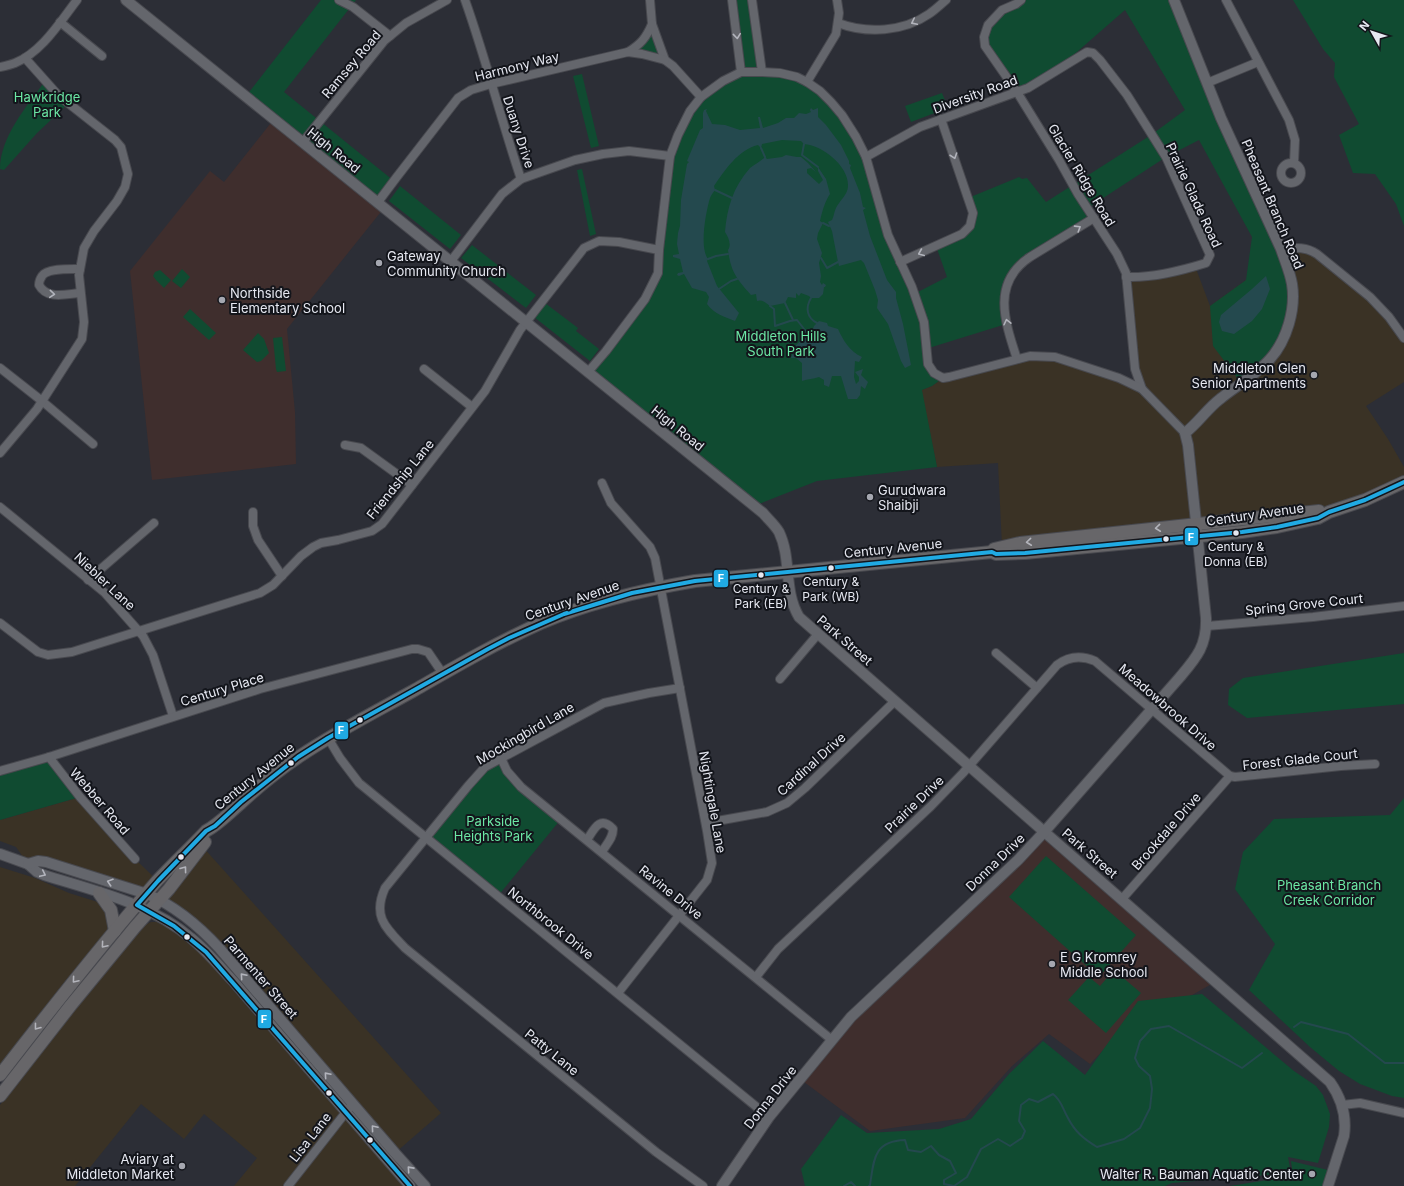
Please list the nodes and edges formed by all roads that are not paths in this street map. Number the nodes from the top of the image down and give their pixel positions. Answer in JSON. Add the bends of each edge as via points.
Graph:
{"nodes":[{"id":1,"x":77,"y":0,"type":"edge"},
{"id":2,"x":126,"y":0,"type":"edge"},
{"id":3,"x":339,"y":0,"type":"edge"},
{"id":4,"x":447,"y":0,"type":"edge"},
{"id":5,"x":465,"y":0,"type":"edge"},
{"id":6,"x":650,"y":0,"type":"edge"},
{"id":7,"x":732,"y":0,"type":"edge"},
{"id":8,"x":752,"y":0,"type":"edge"},
{"id":9,"x":838,"y":0,"type":"edge"},
{"id":10,"x":946,"y":0,"type":"edge"},
{"id":11,"x":1021,"y":0,"type":"edge"},
{"id":12,"x":1174,"y":0,"type":"edge"},
{"id":13,"x":1226,"y":0,"type":"edge"},
{"id":14,"x":60,"y":22,"type":"junction"},
{"id":15,"x":838,"y":23,"type":"junction"},
{"id":16,"x":652,"y":24,"type":"junction"},
{"id":17,"x":390,"y":36,"type":"junction"},
{"id":18,"x":628,"y":52,"type":"junction"},
{"id":19,"x":1091,"y":53,"type":"joint"},
{"id":20,"x":102,"y":56,"type":"dead end"},
{"id":21,"x":25,"y":58,"type":"junction"},
{"id":22,"x":665,"y":60,"type":"junction"},
{"id":23,"x":1258,"y":62,"type":"junction"},
{"id":24,"x":0,"y":67,"type":"edge"},
{"id":25,"x":740,"y":72,"type":"junction"},
{"id":26,"x":762,"y":72,"type":"junction"},
{"id":27,"x":807,"y":82,"type":"junction"},
{"id":28,"x":1207,"y":83,"type":"junction"},
{"id":29,"x":491,"y":84,"type":"junction"},
{"id":30,"x":1017,"y":92,"type":"junction"},
{"id":31,"x":701,"y":97,"type":"junction"},
{"id":32,"x":941,"y":119,"type":"junction"},
{"id":33,"x":303,"y":142,"type":"junction"},
{"id":34,"x":670,"y":156,"type":"junction"},
{"id":35,"x":866,"y":157,"type":"junction"},
{"id":36,"x":1294,"y":163,"type":"dead end"},
{"id":37,"x":521,"y":179,"type":"junction"},
{"id":38,"x":378,"y":202,"type":"junction"},
{"id":39,"x":1094,"y":218,"type":"junction"},
{"id":40,"x":1281,"y":249,"type":"junction"},
{"id":41,"x":659,"y":250,"type":"junction"},
{"id":42,"x":451,"y":261,"type":"junction"},
{"id":43,"x":900,"y":262,"type":"junction"},
{"id":44,"x":80,"y":269,"type":"junction"},
{"id":45,"x":1126,"y":277,"type":"junction"},
{"id":46,"x":80,"y":293,"type":"junction"},
{"id":47,"x":525,"y":321,"type":"junction"},
{"id":48,"x":1404,"y":338,"type":"edge"},
{"id":49,"x":1017,"y":359,"type":"junction"},
{"id":50,"x":0,"y":368,"type":"edge"},
{"id":51,"x":424,"y":369,"type":"dead end"},
{"id":52,"x":588,"y":372,"type":"junction"},
{"id":53,"x":1142,"y":388,"type":"junction"},
{"id":54,"x":42,"y":401,"type":"junction"},
{"id":55,"x":472,"y":407,"type":"junction"},
{"id":56,"x":1185,"y":433,"type":"junction"},
{"id":57,"x":93,"y":444,"type":"dead end"},
{"id":58,"x":345,"y":445,"type":"dead end"},
{"id":59,"x":0,"y":453,"type":"edge"},
{"id":60,"x":1404,"y":482,"type":"edge"},
{"id":61,"x":602,"y":483,"type":"dead end"},
{"id":62,"x":412,"y":485,"type":"junction"},
{"id":63,"x":0,"y":508,"type":"edge"},
{"id":64,"x":254,"y":512,"type":"dead end"},
{"id":65,"x":1329,"y":512,"type":"junction"},
{"id":66,"x":154,"y":523,"type":"dead end"},
{"id":67,"x":1197,"y":523,"type":"junction"},
{"id":68,"x":1198,"y":536,"type":"junction"},
{"id":69,"x":992,"y":552,"type":"junction"},
{"id":70,"x":787,"y":572,"type":"junction"},
{"id":71,"x":282,"y":576,"type":"junction"},
{"id":72,"x":88,"y":580,"type":"junction"},
{"id":73,"x":661,"y":587,"type":"junction"},
{"id":74,"x":1404,"y":606,"type":"edge"},
{"id":75,"x":0,"y":623,"type":"edge"},
{"id":76,"x":1207,"y":626,"type":"junction"},
{"id":77,"x":138,"y":630,"type":"junction"},
{"id":78,"x":818,"y":634,"type":"junction"},
{"id":79,"x":996,"y":653,"type":"dead end"},
{"id":80,"x":1089,"y":658,"type":"joint"},
{"id":81,"x":443,"y":674,"type":"junction"},
{"id":82,"x":780,"y":678,"type":"dead end"},
{"id":83,"x":680,"y":688,"type":"junction"},
{"id":84,"x":1037,"y":688,"type":"junction"},
{"id":85,"x":895,"y":701,"type":"junction"},
{"id":86,"x":1151,"y":709,"type":"junction"},
{"id":87,"x":173,"y":716,"type":"junction"},
{"id":88,"x":328,"y":738,"type":"junction"},
{"id":89,"x":49,"y":757,"type":"junction"},
{"id":90,"x":502,"y":758,"type":"junction"},
{"id":91,"x":1375,"y":764,"type":"dead end"},
{"id":92,"x":969,"y":766,"type":"junction"},
{"id":93,"x":0,"y":771,"type":"edge"},
{"id":94,"x":1230,"y":776,"type":"junction"},
{"id":95,"x":1212,"y":796,"type":"joint"},
{"id":96,"x":706,"y":823,"type":"junction"},
{"id":97,"x":215,"y":826,"type":"junction"},
{"id":98,"x":1045,"y":832,"type":"junction"},
{"id":99,"x":426,"y":838,"type":"junction"},
{"id":100,"x":587,"y":840,"type":"junction"},
{"id":101,"x":602,"y":852,"type":"junction"},
{"id":102,"x":0,"y":854,"type":"edge"},
{"id":103,"x":135,"y":859,"type":"dead end"},
{"id":104,"x":28,"y":864,"type":"junction"},
{"id":105,"x":99,"y":893,"type":"junction"},
{"id":106,"x":147,"y":894,"type":"junction"},
{"id":107,"x":1122,"y":899,"type":"junction"},
{"id":108,"x":160,"y":900,"type":"junction"},
{"id":109,"x":137,"y":905,"type":"junction"},
{"id":110,"x":150,"y":911,"type":"junction"},
{"id":111,"x":680,"y":915,"type":"junction"},
{"id":112,"x":115,"y":931,"type":"junction"},
{"id":113,"x":390,"y":933,"type":"joint"},
{"id":114,"x":756,"y":977,"type":"junction"},
{"id":115,"x":618,"y":993,"type":"junction"},
{"id":116,"x":832,"y":1040,"type":"junction"},
{"id":117,"x":0,"y":1075,"type":"edge"},
{"id":118,"x":0,"y":1096,"type":"edge"},
{"id":119,"x":353,"y":1104,"type":"junction"},
{"id":120,"x":1342,"y":1105,"type":"junction"},
{"id":121,"x":345,"y":1112,"type":"junction"},
{"id":122,"x":1404,"y":1113,"type":"edge"},
{"id":123,"x":769,"y":1117,"type":"junction"},
{"id":124,"x":288,"y":1186,"type":"edge"},
{"id":125,"x":410,"y":1186,"type":"edge"},
{"id":126,"x":425,"y":1186,"type":"edge"},
{"id":127,"x":703,"y":1186,"type":"edge"},
{"id":128,"x":722,"y":1186,"type":"edge"},
{"id":129,"x":1328,"y":1186,"type":"edge"}],
"edges":[{"from":1,"to":14,"type":"street"},
{"from":2,"to":33,"type":"street","name":"High Road"},
{"from":3,"to":17,"type":"street","via":[[353,6]]},
{"from":4,"to":17,"type":"street","name":"Ramsey Road","via":[[406,23]]},
{"from":5,"to":29,"type":"street","name":"Duany Drive"},
{"from":6,"to":16,"type":"street"},
{"from":7,"to":25,"type":"street","one_way":true},
{"from":8,"to":26,"type":"street"},
{"from":9,"to":15,"type":"street"},
{"from":10,"to":15,"type":"street","one_way":true,"via":[[928,15],[909,25],[883,30],[860,29]]},
{"from":11,"to":30,"type":"street","name":"Glacier Ridge Road","via":[[1002,10],[988,25],[984,37],[986,46]]},
{"from":12,"to":28,"type":"street","name":"Pheasant Branch Road"},
{"from":13,"to":23,"type":"street"},
{"from":14,"to":20,"type":"street"},
{"from":14,"to":21,"type":"street","via":[[43,43]]},
{"from":15,"to":27,"type":"street","via":[[836,34]]},
{"from":16,"to":18,"type":"street","via":[[647,36]]},
{"from":16,"to":22,"type":"street"},
{"from":17,"to":33,"type":"street","name":"Ramsey Road","via":[[370,57]]},
{"from":18,"to":22,"type":"street","name":"Harmony Way"},
{"from":18,"to":29,"type":"street","name":"Harmony Way"},
{"from":19,"to":30,"type":"street","name":"Diversity Road","via":[[1087,52]]},
{"from":19,"to":45,"type":"street","name":"Prairie Glade Road","via":[[1100,60],[1127,95],[1166,156],[1210,255],[1206,263],[1167,274]]},
{"from":21,"to":24,"type":"street"},
{"from":21,"to":44,"type":"street","via":[[58,95],[121,147],[128,174],[125,187],[84,248]]},
{"from":22,"to":31,"type":"street"},
{"from":23,"to":28,"type":"street"},
{"from":23,"to":36,"type":"street","via":[[1289,120],[1295,140]]},
{"from":25,"to":26,"type":"street"},
{"from":25,"to":31,"type":"street"},
{"from":26,"to":27,"type":"street","via":[[780,73]]},
{"from":27,"to":35,"type":"street","via":[[820,91],[842,115]]},
{"from":28,"to":40,"type":"street","name":"Pheasant Branch Road"},
{"from":29,"to":37,"type":"street","name":"Duany Drive"},
{"from":29,"to":38,"type":"street","name":"Harmony Way","via":[[471,90],[458,98]]},
{"from":30,"to":32,"type":"street","name":"Diversity Road"},
{"from":30,"to":39,"type":"street","name":"Glacier Ridge Road"},
{"from":31,"to":34,"type":"street","via":[[690,111]]},
{"from":32,"to":35,"type":"street","name":"Diversity Road","via":[[920,127]]},
{"from":32,"to":43,"type":"street","one_way":true,"via":[[973,213],[970,226],[962,234]]},
{"from":33,"to":38,"type":"street","name":"High Road"},
{"from":34,"to":37,"type":"street","via":[[629,151],[603,154],[575,160]]},
{"from":34,"to":41,"type":"street"},
{"from":35,"to":43,"type":"street","via":[[888,235]]},
{"from":37,"to":42,"type":"street","via":[[502,194]]},
{"from":38,"to":42,"type":"street","name":"High Road"},
{"from":39,"to":45,"type":"street","name":"Glacier Ridge Road","via":[[1117,254]]},
{"from":49,"to":39,"type":"street","one_way":true,"via":[[1003,304],[1007,283],[1014,270],[1030,257]]},
{"from":40,"to":48,"type":"street","via":[[1299,247],[1310,249],[1317,254],[1370,297]]},
{"from":40,"to":56,"type":"street","name":"Pheasant Branch Road","via":[[1291,278],[1292,301],[1287,331],[1280,345],[1270,359],[1212,406]]},
{"from":41,"to":47,"type":"street","via":[[619,242],[593,243],[584,248]]},
{"from":41,"to":52,"type":"street","via":[[658,273],[645,299]]},
{"from":42,"to":47,"type":"street","name":"High Road"},
{"from":43,"to":49,"type":"street","via":[[924,322],[928,364],[934,373],[943,378],[949,377]]},
{"from":44,"to":46,"type":"street"},
{"from":44,"to":46,"type":"street","one_way":true,"via":[[45,273],[39,285],[41,290],[50,295]]},
{"from":45,"to":53,"type":"street","name":"Glacier Ridge Road","via":[[1135,369]]},
{"from":46,"to":54,"type":"street","via":[[84,322],[82,339]]},
{"from":47,"to":52,"type":"street","name":"High Road"},
{"from":47,"to":55,"type":"street","name":"Friendship Lane","via":[[485,391]]},
{"from":49,"to":53,"type":"street","via":[[1030,356],[1056,357]]},
{"from":50,"to":54,"type":"street"},
{"from":51,"to":55,"type":"street"},
{"from":52,"to":70,"type":"street","name":"High Road","via":[[763,513],[780,536]]},
{"from":53,"to":56,"type":"street"},
{"from":54,"to":57,"type":"street"},
{"from":54,"to":59,"type":"street"},
{"from":55,"to":62,"type":"street","name":"Friendship Lane"},
{"from":56,"to":67,"type":"street","name":"Donna Drive"},
{"from":58,"to":62,"type":"street","via":[[361,448]]},
{"from":60,"to":65,"type":"main road","name":"Century Avenue","via":[[1365,500]]},
{"from":61,"to":73,"type":"street","name":"Nightingale Lane","via":[[611,503],[650,547]]},
{"from":62,"to":71,"type":"street","name":"Friendship Lane","via":[[378,527],[372,531],[313,546]]},
{"from":63,"to":72,"type":"street","name":"Niebler Lane"},
{"from":64,"to":71,"type":"street","via":[[252,526],[258,540]]},
{"from":65,"to":67,"type":"main road","name":"Century Avenue"},
{"from":65,"to":68,"type":"main road","name":"Century Avenue","via":[[1318,518],[1284,526]]},
{"from":66,"to":72,"type":"street"},
{"from":67,"to":68,"type":"street","name":"Donna Drive"},
{"from":67,"to":69,"type":"main road","name":"Century Avenue","one_way":true,"via":[[1020,543],[995,548]]},
{"from":68,"to":69,"type":"main road","name":"Century Avenue","via":[[1025,553]]},
{"from":68,"to":76,"type":"street","name":"Donna Drive"},
{"from":69,"to":70,"type":"main road","name":"Century Avenue"},
{"from":70,"to":73,"type":"main road","name":"Century Avenue"},
{"from":70,"to":78,"type":"street","name":"Park Street","via":[[794,607],[799,617]]},
{"from":71,"to":77,"type":"street","name":"Friendship Lane","via":[[260,593]]},
{"from":72,"to":77,"type":"street","name":"Niebler Lane","via":[[105,594]]},
{"from":73,"to":81,"type":"main road","name":"Century Avenue","via":[[606,600],[541,623]]},
{"from":73,"to":83,"type":"street","name":"Nightingale Lane"},
{"from":74,"to":76,"type":"street","name":"Spring Grove Court"},
{"from":75,"to":77,"type":"street","name":"Friendship Lane","via":[[38,652],[48,656],[76,651]]},
{"from":76,"to":86,"type":"street","name":"Donna Drive","via":[[1198,656]]},
{"from":77,"to":87,"type":"street","name":"Niebler Lane","via":[[153,654]]},
{"from":78,"to":82,"type":"street"},
{"from":78,"to":85,"type":"street","name":"Park Street"},
{"from":79,"to":84,"type":"street"},
{"from":80,"to":84,"type":"street","name":"Prairie Drive","via":[[1071,657],[1061,662]]},
{"from":80,"to":86,"type":"street","name":"Meadowbrook Drive"},
{"from":81,"to":87,"type":"street","name":"Century Place","via":[[428,652],[412,649],[260,689]]},
{"from":81,"to":88,"type":"main road","name":"Century Avenue"},
{"from":83,"to":90,"type":"street","name":"Mockingbird Lane","via":[[604,703]]},
{"from":83,"to":96,"type":"street","name":"Nightingale Lane"},
{"from":84,"to":92,"type":"street","name":"Prairie Drive"},
{"from":85,"to":92,"type":"street","name":"Park Street"},
{"from":85,"to":96,"type":"street","name":"Cardinal Drive","via":[[787,803],[766,812]]},
{"from":86,"to":94,"type":"street","name":"Meadowbrook Drive"},
{"from":86,"to":98,"type":"street","name":"Donna Drive"},
{"from":87,"to":89,"type":"street","name":"Century Place"},
{"from":88,"to":97,"type":"main road","name":"Century Avenue","via":[[298,757]]},
{"from":88,"to":99,"type":"street","name":"Northbrook Drive","via":[[359,782]]},
{"from":89,"to":93,"type":"street","name":"Century Place"},
{"from":89,"to":103,"type":"street","name":"Webber Road","via":[[80,797]]},
{"from":90,"to":99,"type":"street","name":"Mockingbird Lane","via":[[483,769]]},
{"from":90,"to":100,"type":"street","name":"Ravine Drive","via":[[507,771],[521,787]]},
{"from":91,"to":94,"type":"street","name":"Forest Glade Court"},
{"from":92,"to":98,"type":"street","name":"Park Street"},
{"from":92,"to":114,"type":"street","name":"Prairie Drive","via":[[931,806],[778,949]]},
{"from":94,"to":95,"type":"street","name":"Forest Glade Court"},
{"from":95,"to":107,"type":"street","name":"Brookdale Drive"},
{"from":96,"to":111,"type":"street","name":"Nightingale Lane","via":[[712,863],[710,871],[707,880]]},
{"from":97,"to":106,"type":"main road","name":"Century Avenue","via":[[206,831]]},
{"from":108,"to":97,"type":"main road","name":"Century Avenue","one_way":true,"via":[[211,836]]},
{"from":98,"to":107,"type":"street","name":"Park Street"},
{"from":98,"to":116,"type":"street","name":"Donna Drive","via":[[851,1017]]},
{"from":99,"to":113,"type":"street","name":"Mockingbird Lane","via":[[383,892],[381,918]]},
{"from":99,"to":115,"type":"street","name":"Northbrook Drive"},
{"from":100,"to":101,"type":"street","name":"Ravine Drive"},
{"from":100,"to":101,"type":"street","via":[[599,823],[610,825],[613,829],[612,838]]},
{"from":101,"to":111,"type":"street","name":"Ravine Drive"},
{"from":102,"to":104,"type":"street","name":"Parmenter Street"},
{"from":104,"to":105,"type":"street","name":"Parmenter Street","one_way":true,"via":[[44,875]]},
{"from":106,"to":104,"type":"street","name":"Parmenter Street","one_way":true,"via":[[46,862]]},
{"from":105,"to":109,"type":"street","name":"Parmenter Street"},
{"from":105,"to":112,"type":"main road","via":[[111,910]]},
{"from":106,"to":108,"type":"street","name":"Parmenter Street"},
{"from":106,"to":109,"type":"main road","name":"Century Avenue"},
{"from":107,"to":120,"type":"street","name":"Park Street","via":[[1324,1075]]},
{"from":108,"to":110,"type":"main road","name":"Century Avenue"},
{"from":119,"to":108,"type":"street","name":"Parmenter Street","one_way":true,"via":[[208,936]]},
{"from":109,"to":110,"type":"street","name":"Parmenter Street"},
{"from":109,"to":112,"type":"main road","name":"Century Avenue"},
{"from":110,"to":118,"type":"main road","name":"Century Avenue","via":[[96,974]]},
{"from":110,"to":121,"type":"street","name":"Parmenter Street","via":[[191,937],[206,952]]},
{"from":111,"to":114,"type":"street","name":"Ravine Drive"},
{"from":111,"to":115,"type":"street","name":"Nightingale Lane"},
{"from":112,"to":117,"type":"main road","name":"Century Avenue","one_way":true},
{"from":113,"to":127,"type":"street","name":"Patty Lane","via":[[405,948],[656,1152]]},
{"from":114,"to":116,"type":"street","name":"Ravine Drive"},
{"from":115,"to":123,"type":"street","name":"Northbrook Drive"},
{"from":116,"to":123,"type":"street","name":"Donna Drive"},
{"from":119,"to":121,"type":"street","name":"Lisa Lane"},
{"from":126,"to":119,"type":"street","name":"Parmenter Street","one_way":true},
{"from":120,"to":122,"type":"street","via":[[1360,1103]]},
{"from":120,"to":129,"type":"street","name":"Park Street","via":[[1344,1136]]},
{"from":121,"to":124,"type":"street","name":"Lisa Lane"},
{"from":121,"to":125,"type":"street","name":"Parmenter Street"},
{"from":123,"to":128,"type":"street","name":"Donna Drive"}]}
